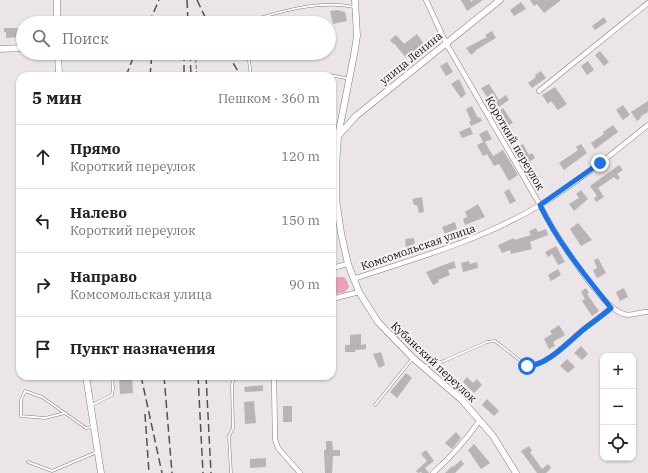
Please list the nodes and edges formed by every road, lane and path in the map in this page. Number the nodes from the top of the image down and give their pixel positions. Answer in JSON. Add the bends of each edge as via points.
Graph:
{"nodes":[{"id":1,"x":57,"y":0,"type":"edge"},
{"id":2,"x":354,"y":0,"type":"edge"},
{"id":3,"x":426,"y":0,"type":"edge"},
{"id":4,"x":500,"y":0,"type":"edge"},
{"id":5,"x":648,"y":3,"type":"edge"},
{"id":6,"x":355,"y":7,"type":"junction"},
{"id":7,"x":57,"y":16,"type":"edge"},
{"id":8,"x":267,"y":16,"type":"edge"},
{"id":9,"x":446,"y":43,"type":"junction"},
{"id":10,"x":16,"y":48,"type":"edge"},
{"id":11,"x":0,"y":49,"type":"edge"},
{"id":12,"x":58,"y":60,"type":"edge"},
{"id":13,"x":196,"y":60,"type":"edge"},
{"id":14,"x":249,"y":60,"type":"edge"},
{"id":15,"x":59,"y":72,"type":"edge"},
{"id":16,"x":197,"y":72,"type":"edge"},
{"id":17,"x":250,"y":72,"type":"edge"},
{"id":18,"x":336,"y":76,"type":"edge"},
{"id":19,"x":349,"y":79,"type":"junction"},
{"id":20,"x":539,"y":90,"type":"dead end"},
{"id":21,"x":648,"y":125,"type":"edge"},
{"id":22,"x":338,"y":136,"type":"junction"},
{"id":23,"x":540,"y":205,"type":"junction"},
{"id":24,"x":348,"y":264,"type":"junction"},
{"id":25,"x":336,"y":267,"type":"edge"},
{"id":26,"x":353,"y":279,"type":"junction"},
{"id":27,"x":358,"y":292,"type":"junction"},
{"id":28,"x":336,"y":298,"type":"edge"},
{"id":29,"x":611,"y":308,"type":"junction"},
{"id":30,"x":648,"y":312,"type":"edge"},
{"id":31,"x":413,"y":358,"type":"junction"},
{"id":32,"x":422,"y":366,"type":"junction"},
{"id":33,"x":527,"y":366,"type":"joint"},
{"id":34,"x":87,"y":380,"type":"edge"},
{"id":35,"x":112,"y":380,"type":"edge"},
{"id":36,"x":234,"y":380,"type":"edge"},
{"id":37,"x":274,"y":380,"type":"edge"},
{"id":38,"x":375,"y":405,"type":"dead end"},
{"id":39,"x":91,"y":406,"type":"junction"},
{"id":40,"x":65,"y":413,"type":"junction"},
{"id":41,"x":480,"y":420,"type":"junction"},
{"id":42,"x":94,"y":427,"type":"junction"},
{"id":43,"x":98,"y":452,"type":"junction"},
{"id":44,"x":28,"y":462,"type":"dead end"},
{"id":45,"x":52,"y":472,"type":"edge"},
{"id":46,"x":101,"y":473,"type":"edge"},
{"id":47,"x":231,"y":473,"type":"edge"},
{"id":48,"x":300,"y":473,"type":"edge"},
{"id":49,"x":433,"y":473,"type":"edge"},
{"id":50,"x":516,"y":473,"type":"edge"}],
"edges":[{"from":1,"to":7,"type":"street"},
{"from":2,"to":6,"type":"street","name":"Кубанский переулок"},
{"from":3,"to":9,"type":"street","name":"Короткий переулок"},
{"from":4,"to":9,"type":"street","name":"улица Ленина"},
{"from":5,"to":20,"type":"street"},
{"from":6,"to":8,"type":"lane","via":[[335,3],[306,6]]},
{"from":6,"to":19,"type":"street","name":"Кубанский переулок","via":[[357,36]]},
{"from":9,"to":22,"type":"street","name":"улица Ленина","via":[[356,116]]},
{"from":9,"to":23,"type":"street","name":"Короткий переулок"},
{"from":10,"to":11,"type":"street"},
{"from":12,"to":15,"type":"street"},
{"from":13,"to":16,"type":"path"},
{"from":14,"to":17,"type":"lane"},
{"from":18,"to":19,"type":"lane"},
{"from":19,"to":22,"type":"street","name":"Кубанский переулок"},
{"from":21,"to":23,"type":"street","name":"Комсомольская улица"},
{"from":22,"to":24,"type":"street","name":"Кубанский переулок","via":[[336,199]]},
{"from":23,"to":26,"type":"street","name":"Комсомольская улица","via":[[459,244]]},
{"from":23,"to":29,"type":"street","name":"Короткий переулок","via":[[572,259]]},
{"from":24,"to":25,"type":"street","name":"Комсомольская улица"},
{"from":24,"to":26,"type":"street","name":"Кубанский переулок"},
{"from":26,"to":27,"type":"street","name":"Кубанский переулок"},
{"from":27,"to":28,"type":"street"},
{"from":27,"to":31,"type":"street","name":"Кубанский переулок","via":[[378,322]]},
{"from":29,"to":30,"type":"street","via":[[632,315]]},
{"from":29,"to":33,"type":"street","via":[[560,350],[540,363]]},
{"from":31,"to":32,"type":"street","name":"Кубанский переулок"},
{"from":31,"to":38,"type":"lane"},
{"from":32,"to":33,"type":"lane","via":[[444,361],[487,342],[495,342]]},
{"from":32,"to":41,"type":"street","name":"Кубанский переулок","via":[[462,400]]},
{"from":34,"to":39,"type":"street"},
{"from":35,"to":39,"type":"lane","via":[[112,395]]},
{"from":36,"to":47,"type":"lane","via":[[233,428],[229,436]]},
{"from":37,"to":48,"type":"street","via":[[275,439],[278,448]]},
{"from":39,"to":42,"type":"street"},
{"from":40,"to":40,"type":"lane","via":[[42,397],[26,391],[21,400],[21,416],[45,418]]},
{"from":40,"to":42,"type":"lane","via":[[86,428]]},
{"from":41,"to":49,"type":"street","via":[[464,443]]},
{"from":41,"to":50,"type":"street","name":"Кубанский переулок"},
{"from":42,"to":43,"type":"street"},
{"from":43,"to":45,"type":"lane"},
{"from":43,"to":46,"type":"street"},
{"from":44,"to":45,"type":"lane"}]}
